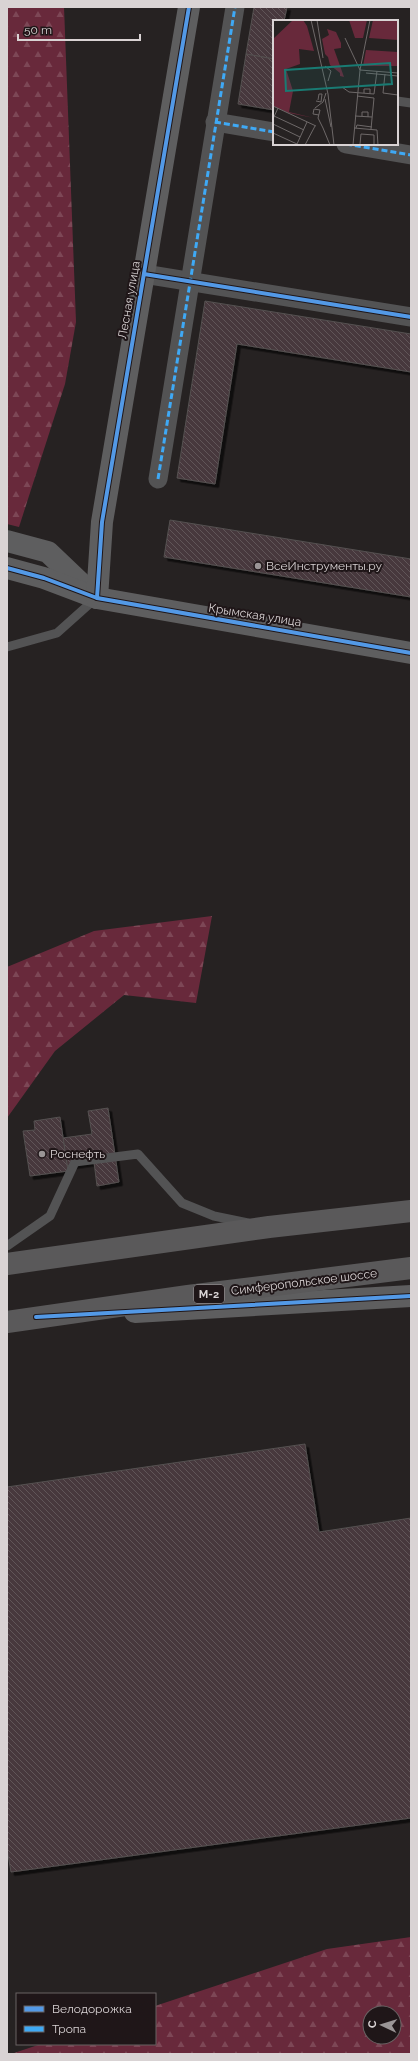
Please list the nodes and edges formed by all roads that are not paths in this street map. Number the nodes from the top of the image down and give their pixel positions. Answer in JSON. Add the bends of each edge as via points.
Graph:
{"nodes":[{"id":1,"x":189,"y":7,"type":"edge"},
{"id":2,"x":234,"y":7,"type":"edge"},
{"id":3,"x":398,"y":101,"type":"edge"},
{"id":4,"x":411,"y":103,"type":"edge"},
{"id":5,"x":215,"y":122,"type":"junction"},
{"id":6,"x":273,"y":132,"type":"edge"},
{"id":7,"x":357,"y":145,"type":"edge"},
{"id":8,"x":411,"y":155,"type":"edge"},
{"id":9,"x":144,"y":274,"type":"junction"},
{"id":10,"x":188,"y":282,"type":"junction"},
{"id":11,"x":411,"y":317,"type":"edge"},
{"id":12,"x":158,"y":479,"type":"dead end"},
{"id":13,"x":7,"y":541,"type":"edge"},
{"id":14,"x":7,"y":568,"type":"edge"},
{"id":15,"x":96,"y":598,"type":"junction"},
{"id":16,"x":7,"y":647,"type":"edge"},
{"id":17,"x":411,"y":653,"type":"edge"},
{"id":18,"x":411,"y":1211,"type":"edge"},
{"id":19,"x":269,"y":1227,"type":"junction"},
{"id":20,"x":7,"y":1246,"type":"edge"},
{"id":21,"x":7,"y":1264,"type":"edge"},
{"id":22,"x":411,"y":1268,"type":"edge"},
{"id":23,"x":411,"y":1296,"type":"edge"},
{"id":24,"x":36,"y":1317,"type":"junction"},
{"id":25,"x":7,"y":1322,"type":"edge"}],
"edges":[{"from":1,"to":9,"type":"street","name":"Лесная улица"},
{"from":2,"to":5,"type":"street"},
{"from":3,"to":4,"type":"lane"},
{"from":5,"to":6,"type":"street"},
{"from":5,"to":10,"type":"street"},
{"from":7,"to":8,"type":"street"},
{"from":9,"to":10,"type":"street"},
{"from":9,"to":15,"type":"street","name":"Лесная улица","via":[[102,522]]},
{"from":10,"to":11,"type":"street"},
{"from":10,"to":12,"type":"street"},
{"from":13,"to":15,"type":"street","via":[[48,552]]},
{"from":14,"to":15,"type":"street","name":"Крымская улица","via":[[44,578]]},
{"from":15,"to":16,"type":"lane","via":[[57,633]]},
{"from":15,"to":17,"type":"street","name":"Крымская улица"},
{"from":18,"to":19,"type":"highway"},
{"from":19,"to":20,"type":"lane","via":[[214,1216],[182,1203],[138,1154],[75,1162],[50,1216]]},
{"from":19,"to":21,"type":"highway"},
{"from":22,"to":24,"type":"highway","name":"Симферопольское шоссе","number":"М-2"},
{"from":23,"to":24,"type":"street"},
{"from":24,"to":25,"type":"highway","name":"Симферопольское шоссе","number":"М-2"}]}
